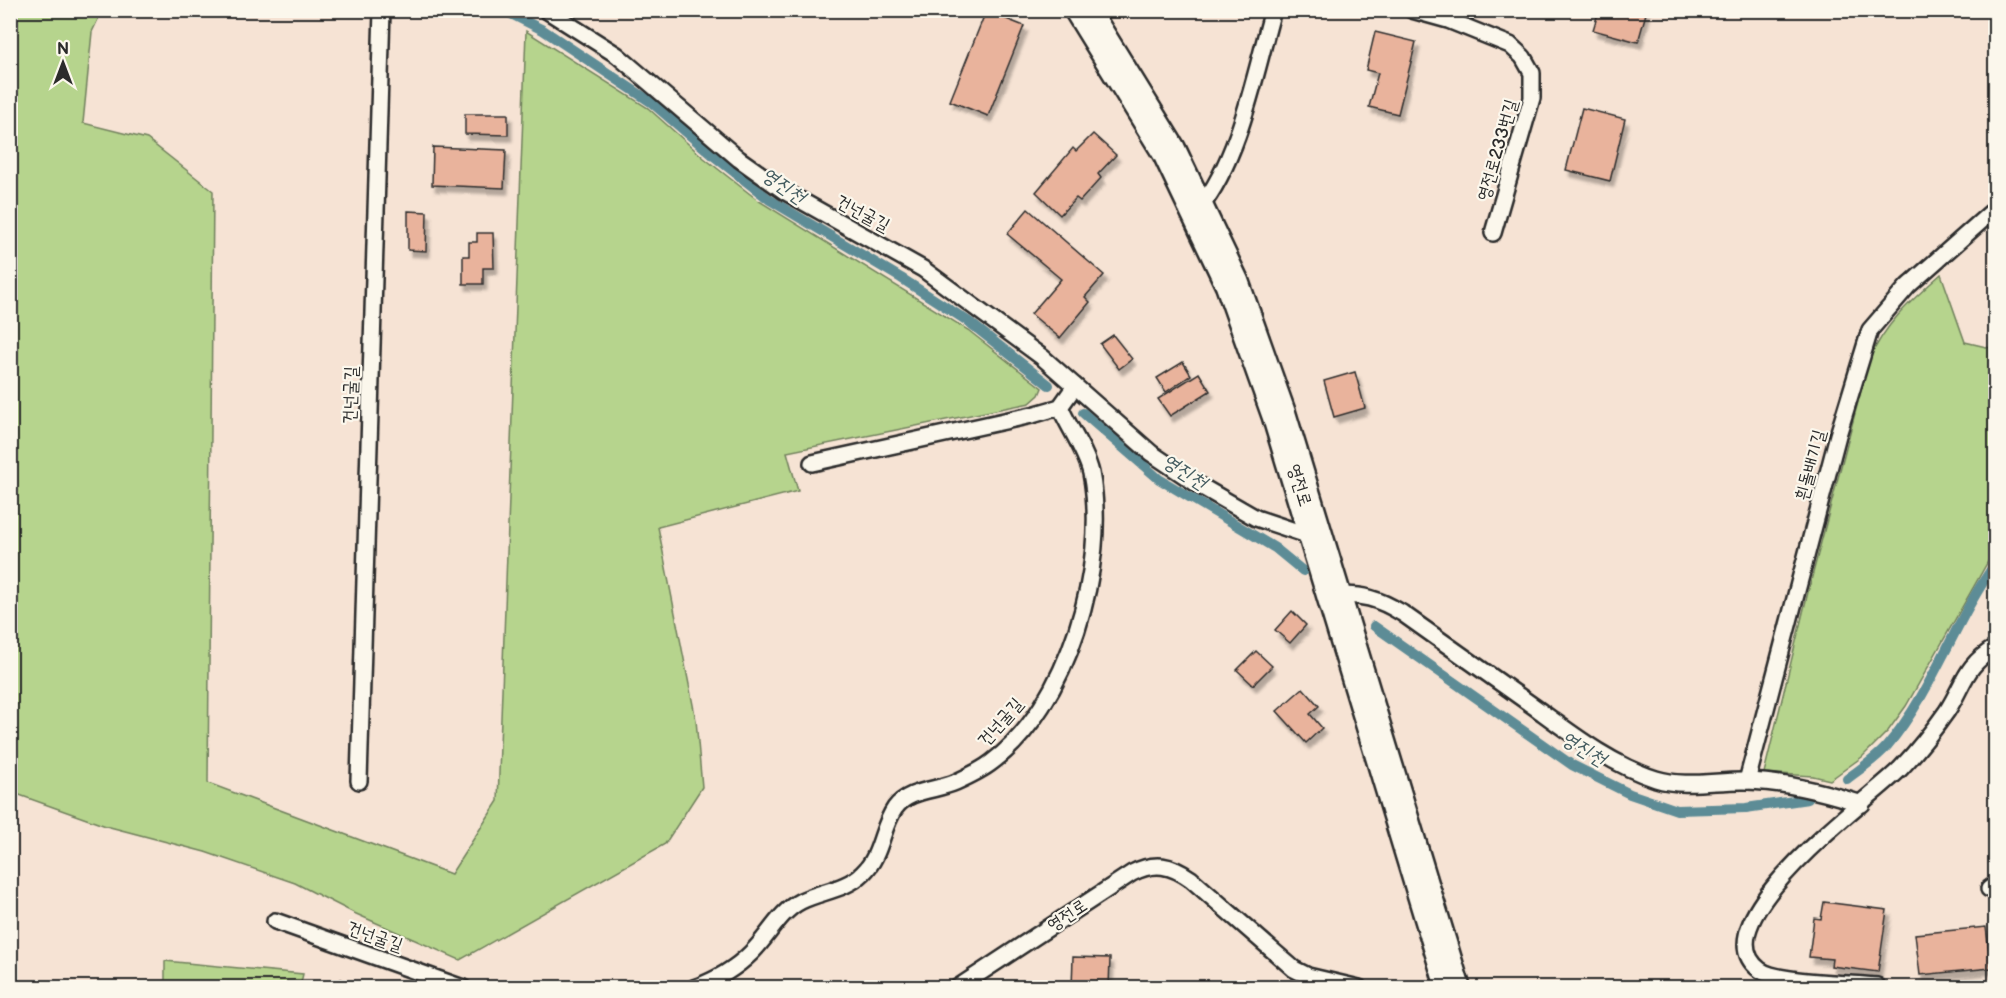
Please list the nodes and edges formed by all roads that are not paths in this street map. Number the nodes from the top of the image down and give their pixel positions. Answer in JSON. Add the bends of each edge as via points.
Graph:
{"nodes":[{"id":1,"x":382,"y":10,"type":"edge"},
{"id":2,"x":546,"y":10,"type":"edge"},
{"id":3,"x":1082,"y":10,"type":"edge"},
{"id":4,"x":1273,"y":10,"type":"edge"},
{"id":5,"x":1412,"y":10,"type":"edge"},
{"id":6,"x":1995,"y":208,"type":"edge"},
{"id":7,"x":1200,"y":209,"type":"junction"},
{"id":8,"x":1493,"y":233,"type":"dead end"},
{"id":9,"x":1075,"y":387,"type":"junction"},
{"id":10,"x":1060,"y":407,"type":"junction"},
{"id":11,"x":812,"y":463,"type":"dead end"},
{"id":12,"x":1316,"y":538,"type":"junction"},
{"id":13,"x":1334,"y":596,"type":"junction"},
{"id":14,"x":1995,"y":647,"type":"edge"},
{"id":15,"x":359,"y":781,"type":"dead end"},
{"id":16,"x":1747,"y":781,"type":"junction"},
{"id":17,"x":1862,"y":804,"type":"junction"},
{"id":18,"x":275,"y":921,"type":"dead end"},
{"id":19,"x":1877,"y":986,"type":"dead end"},
{"id":20,"x":463,"y":987,"type":"edge"},
{"id":21,"x":694,"y":987,"type":"edge"},
{"id":22,"x":957,"y":987,"type":"edge"},
{"id":23,"x":1359,"y":987,"type":"edge"},
{"id":24,"x":1453,"y":987,"type":"edge"}],
"edges":[{"from":1,"to":15,"type":"lane","name":"건넌굴길"},
{"from":2,"to":9,"type":"lane","name":"건넌굴길","via":[[617,55],[757,172],[923,269],[1042,357]]},
{"from":3,"to":7,"type":"street","name":"영전로","via":[[1138,97]]},
{"from":4,"to":7,"type":"lane","via":[[1224,168]]},
{"from":5,"to":8,"type":"lane","name":"영전로233번길","via":[[1510,45],[1532,73],[1533,98]]},
{"from":6,"to":16,"type":"lane","name":"흰돌배기길","via":[[1908,286],[1870,330],[1838,435]]},
{"from":7,"to":12,"type":"street","name":"영전로","via":[[1259,355]]},
{"from":9,"to":10,"type":"lane"},
{"from":9,"to":12,"type":"lane","name":"건넌굴길","via":[[1151,453],[1197,484],[1256,518]]},
{"from":10,"to":11,"type":"lane","via":[[992,426]]},
{"from":10,"to":21,"type":"lane","name":"건넌굴길","via":[[1090,471],[1096,514],[1095,555],[1072,648],[1042,702],[1021,733],[992,762],[955,782],[907,796],[894,809],[875,859],[862,874],[841,887],[801,901],[782,915],[752,952],[718,979]]},
{"from":12,"to":13,"type":"street","name":"영전로"},
{"from":13,"to":16,"type":"lane","via":[[1365,596],[1395,609],[1629,770],[1682,783]]},
{"from":13,"to":24,"type":"street","name":"영전로"},
{"from":14,"to":17,"type":"lane","via":[[1971,666],[1930,735]]},
{"from":16,"to":17,"type":"lane","via":[[1821,791]]},
{"from":17,"to":19,"type":"lane","via":[[1769,891],[1752,917],[1746,938],[1750,958],[1760,970],[1777,977]]},
{"from":18,"to":20,"type":"lane","name":"건넌굴길"},
{"from":22,"to":23,"type":"lane","name":"영전로","via":[[1132,873],[1161,864],[1176,868],[1191,879],[1293,969]]}]}
